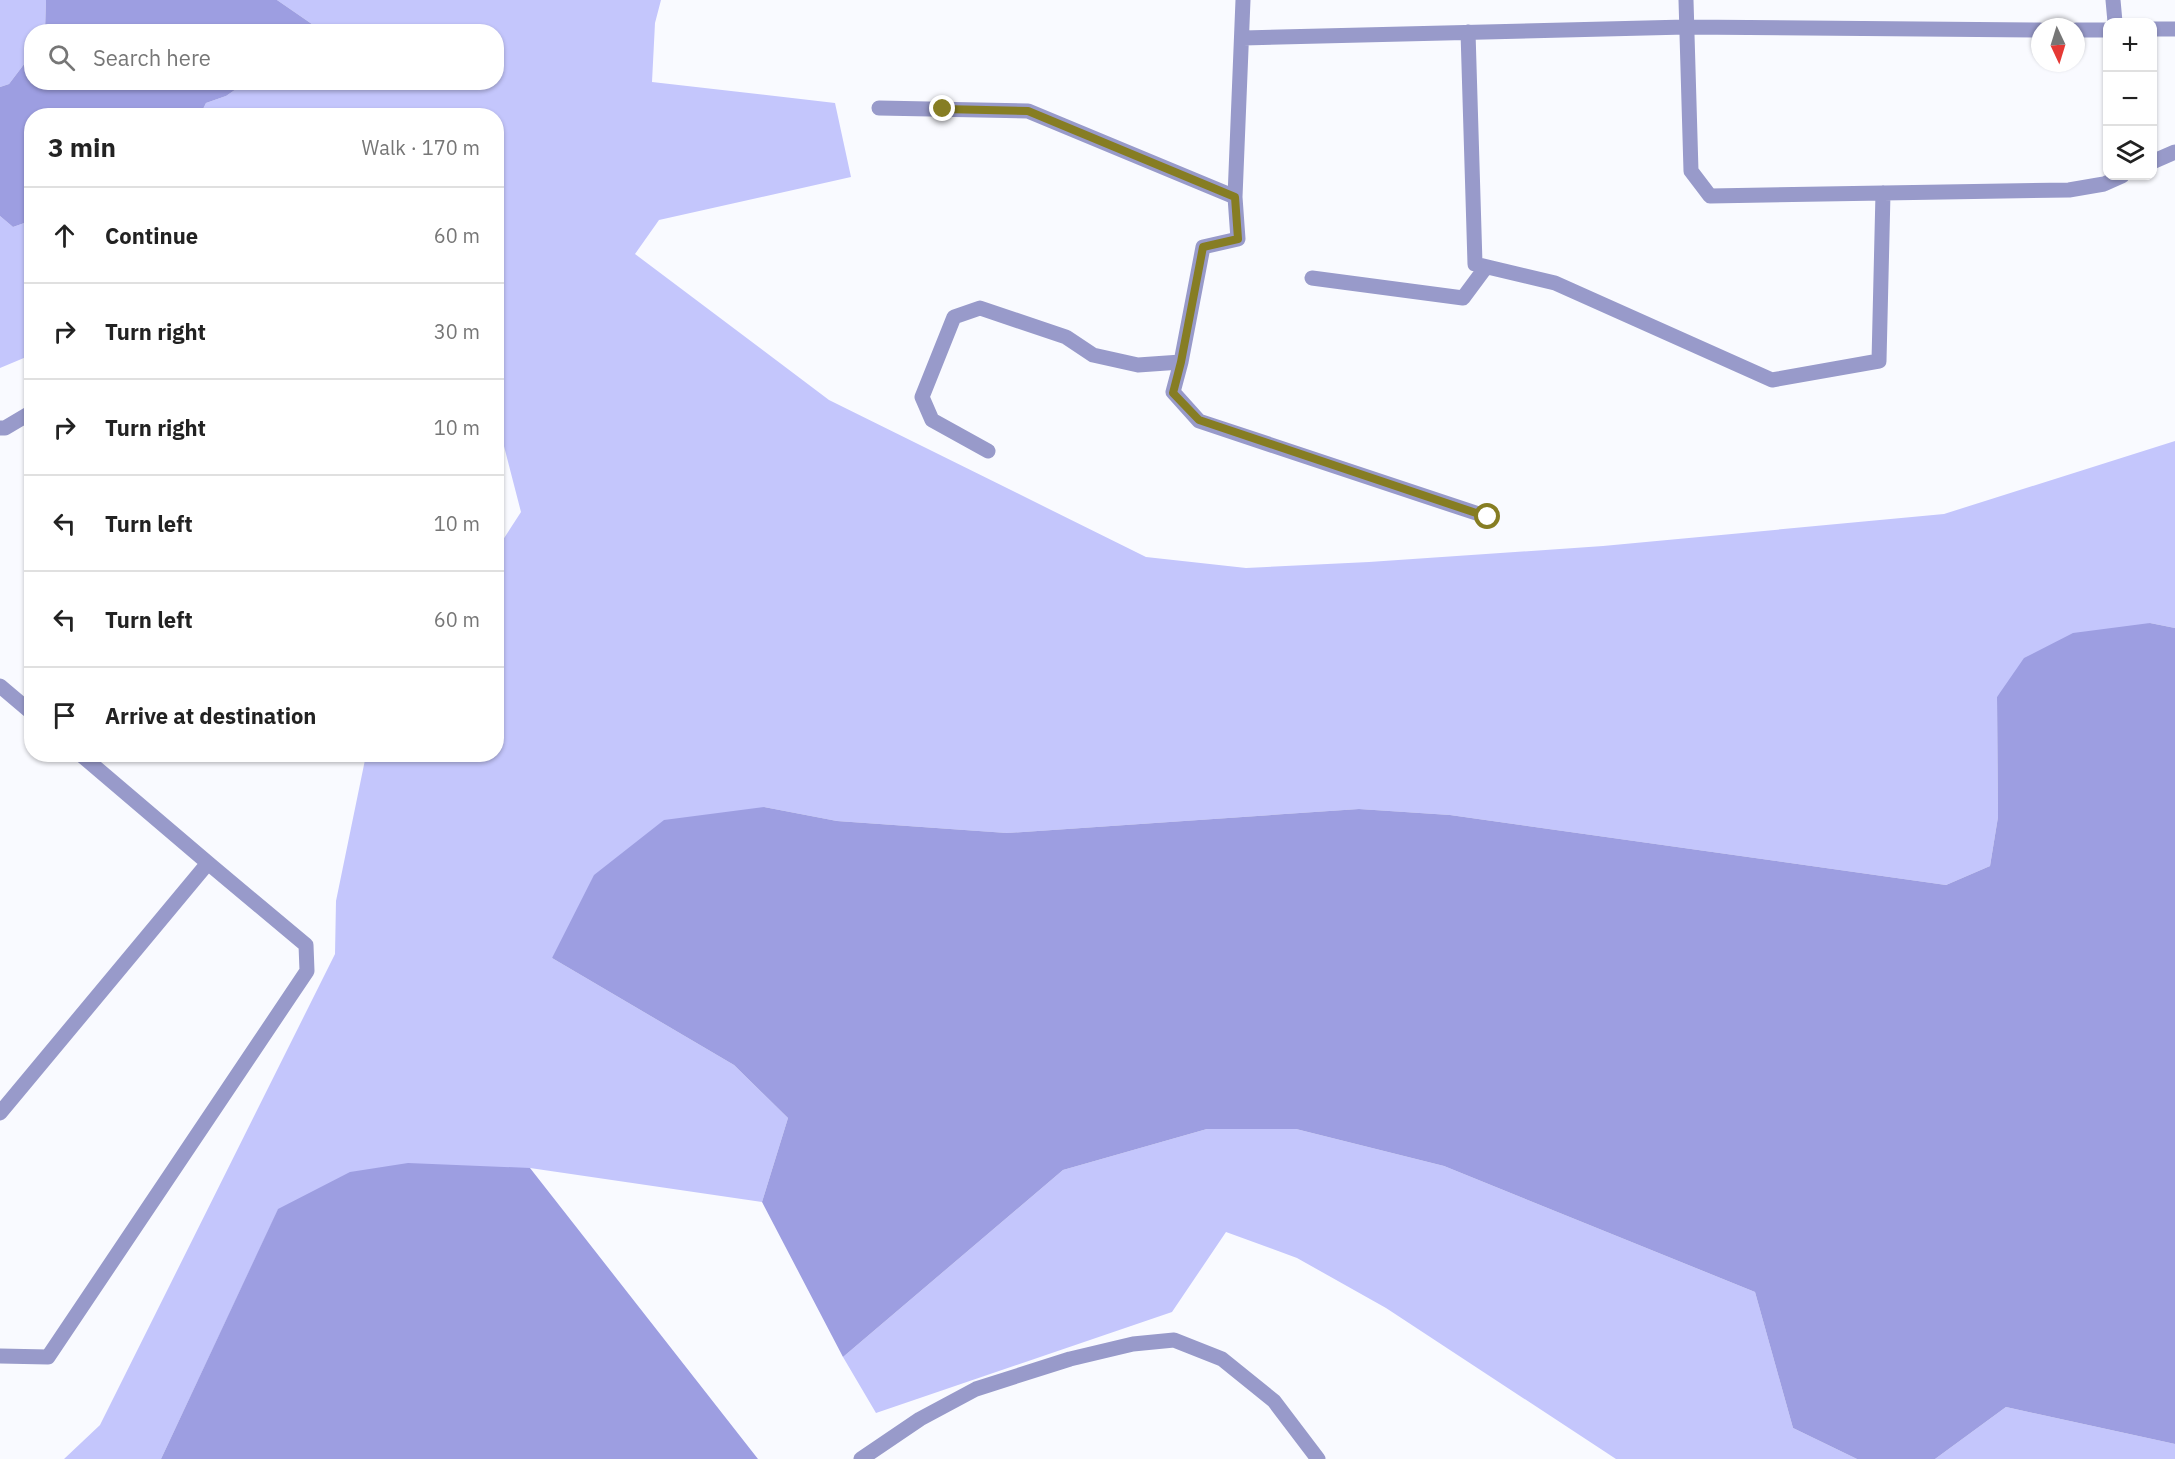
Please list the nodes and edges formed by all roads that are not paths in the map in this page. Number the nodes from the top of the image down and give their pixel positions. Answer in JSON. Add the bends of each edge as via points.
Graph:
{"nodes":[{"id":1,"x":1243,"y":0,"type":"edge"},
{"id":2,"x":1686,"y":0,"type":"edge"},
{"id":3,"x":2113,"y":0,"type":"edge"},
{"id":4,"x":2115,"y":18,"type":"edge"},
{"id":5,"x":1686,"y":27,"type":"junction"},
{"id":6,"x":2157,"y":29,"type":"edge"},
{"id":7,"x":2175,"y":29,"type":"edge"},
{"id":8,"x":2031,"y":30,"type":"edge"},
{"id":9,"x":2085,"y":30,"type":"edge"},
{"id":10,"x":2103,"y":30,"type":"edge"},
{"id":11,"x":1468,"y":32,"type":"junction"},
{"id":12,"x":1243,"y":38,"type":"junction"},
{"id":13,"x":879,"y":108,"type":"dead end"},
{"id":14,"x":2175,"y":152,"type":"edge"},
{"id":15,"x":2157,"y":160,"type":"edge"},
{"id":16,"x":2113,"y":180,"type":"edge"},
{"id":17,"x":1882,"y":193,"type":"junction"},
{"id":18,"x":1235,"y":197,"type":"junction"},
{"id":19,"x":1486,"y":267,"type":"junction"},
{"id":20,"x":1312,"y":278,"type":"dead end"},
{"id":21,"x":1181,"y":362,"type":"junction"},
{"id":22,"x":24,"y":417,"type":"edge"},
{"id":23,"x":0,"y":428,"type":"edge"},
{"id":24,"x":988,"y":451,"type":"dead end"},
{"id":25,"x":1488,"y":517,"type":"dead end"},
{"id":26,"x":0,"y":686,"type":"edge"},
{"id":27,"x":24,"y":706,"type":"edge"},
{"id":28,"x":89,"y":762,"type":"edge"},
{"id":29,"x":208,"y":863,"type":"junction"},
{"id":30,"x":0,"y":1113,"type":"edge"},
{"id":31,"x":0,"y":1356,"type":"edge"},
{"id":32,"x":861,"y":1459,"type":"edge"},
{"id":33,"x":1318,"y":1459,"type":"edge"}],
"edges":[{"from":1,"to":12,"type":"street"},
{"from":2,"to":5,"type":"street"},
{"from":3,"to":4,"type":"street"},
{"from":5,"to":8,"type":"street"},
{"from":5,"to":11,"type":"street"},
{"from":5,"to":17,"type":"street","via":[[1691,171],[1710,196]]},
{"from":6,"to":7,"type":"street"},
{"from":9,"to":10,"type":"street"},
{"from":11,"to":12,"type":"street"},
{"from":11,"to":19,"type":"street","via":[[1475,264]]},
{"from":12,"to":18,"type":"street"},
{"from":13,"to":18,"type":"street","via":[[1028,111]]},
{"from":14,"to":15,"type":"street"},
{"from":16,"to":17,"type":"street","via":[[2069,190]]},
{"from":17,"to":19,"type":"street","via":[[1879,361],[1772,380],[1555,283]]},
{"from":18,"to":21,"type":"street","via":[[1238,239],[1203,247]]},
{"from":19,"to":20,"type":"street","via":[[1463,298]]},
{"from":21,"to":24,"type":"street","via":[[1138,365],[1093,355],[1066,337],[980,308],[954,316],[922,397],[932,420]]},
{"from":21,"to":25,"type":"street","via":[[1173,393],[1199,420]]},
{"from":22,"to":23,"type":"street"},
{"from":26,"to":27,"type":"street"},
{"from":28,"to":29,"type":"street"},
{"from":29,"to":30,"type":"street"},
{"from":29,"to":31,"type":"street","via":[[306,945],[307,971],[48,1357]]},
{"from":32,"to":33,"type":"street","via":[[920,1419],[976,1389],[1070,1359],[1133,1344],[1174,1340],[1222,1359],[1274,1401]]}]}
